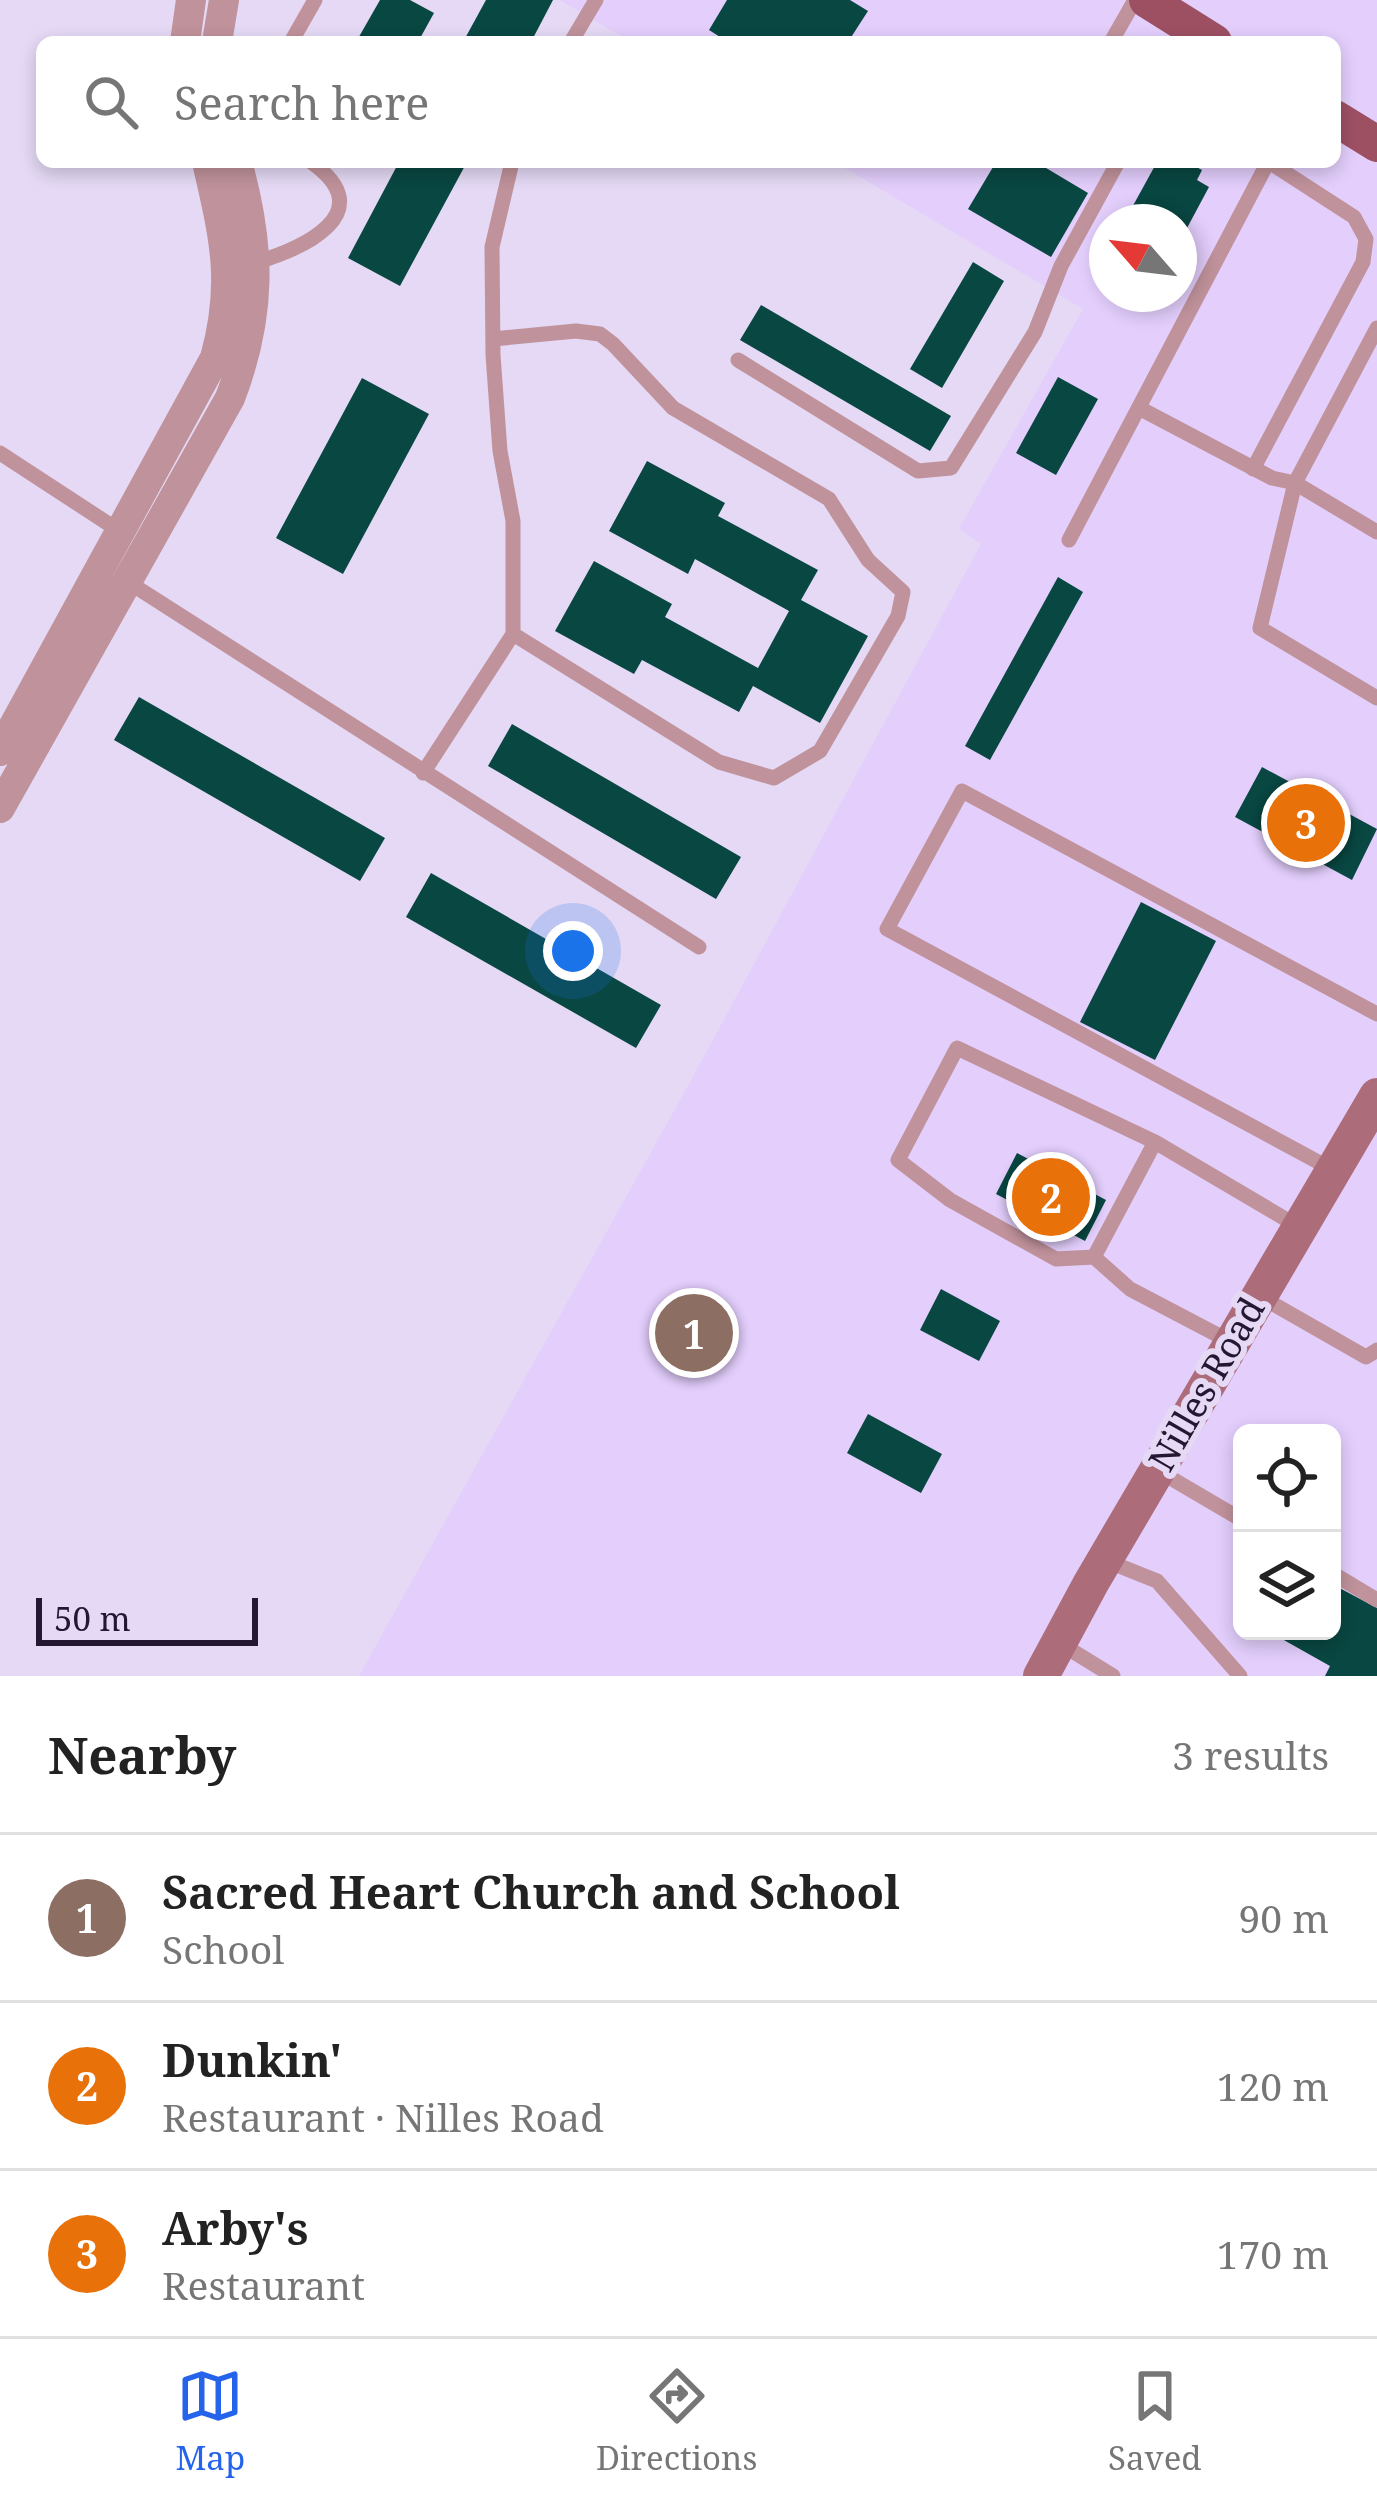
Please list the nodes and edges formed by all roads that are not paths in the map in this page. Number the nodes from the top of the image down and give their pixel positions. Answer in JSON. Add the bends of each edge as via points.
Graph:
{"nodes":[{"id":1,"x":191,"y":0,"type":"edge"},
{"id":2,"x":224,"y":0,"type":"edge"},
{"id":3,"x":315,"y":0,"type":"edge"},
{"id":4,"x":596,"y":0,"type":"edge"},
{"id":5,"x":1135,"y":0,"type":"edge"},
{"id":6,"x":1147,"y":0,"type":"edge"},
{"id":7,"x":186,"y":36,"type":"edge"},
{"id":8,"x":218,"y":36,"type":"edge"},
{"id":9,"x":295,"y":36,"type":"edge"},
{"id":10,"x":575,"y":36,"type":"edge"},
{"id":11,"x":1114,"y":36,"type":"edge"},
{"id":12,"x":1196,"y":36,"type":"edge"},
{"id":13,"x":1341,"y":122,"type":"edge"},
{"id":14,"x":1377,"y":144,"type":"edge"},
{"id":15,"x":209,"y":168,"type":"edge"},
{"id":16,"x":239,"y":168,"type":"edge"},
{"id":17,"x":319,"y":168,"type":"edge"},
{"id":18,"x":511,"y":168,"type":"edge"},
{"id":19,"x":1110,"y":168,"type":"edge"},
{"id":20,"x":1266,"y":168,"type":"edge"},
{"id":21,"x":1278,"y":168,"type":"edge"},
{"id":22,"x":241,"y":265,"type":"junction"},
{"id":23,"x":1377,"y":328,"type":"edge"},
{"id":24,"x":493,"y":339,"type":"junction"},
{"id":25,"x":738,"y":360,"type":"dead end"},
{"id":26,"x":1139,"y":408,"type":"junction"},
{"id":27,"x":0,"y":453,"type":"edge"},
{"id":28,"x":1253,"y":469,"type":"junction"},
{"id":29,"x":1295,"y":483,"type":"junction"},
{"id":30,"x":1377,"y":532,"type":"edge"},
{"id":31,"x":1069,"y":540,"type":"dead end"},
{"id":32,"x":134,"y":541,"type":"junction"},
{"id":33,"x":116,"y":574,"type":"junction"},
{"id":34,"x":513,"y":634,"type":"junction"},
{"id":35,"x":1377,"y":698,"type":"edge"},
{"id":36,"x":0,"y":751,"type":"edge"},
{"id":37,"x":423,"y":773,"type":"junction"},
{"id":38,"x":0,"y":808,"type":"edge"},
{"id":39,"x":699,"y":946,"type":"dead end"},
{"id":40,"x":1377,"y":1014,"type":"edge"},
{"id":41,"x":1372,"y":1116,"type":"edge"},
{"id":42,"x":1155,"y":1142,"type":"junction"},
{"id":43,"x":1333,"y":1170,"type":"junction"},
{"id":44,"x":1299,"y":1227,"type":"junction"},
{"id":45,"x":1094,"y":1257,"type":"junction"},
{"id":46,"x":1258,"y":1295,"type":"junction"},
{"id":47,"x":1231,"y":1342,"type":"junction"},
{"id":48,"x":1377,"y":1350,"type":"edge"},
{"id":49,"x":1156,"y":1470,"type":"junction"},
{"id":50,"x":1233,"y":1515,"type":"edge"},
{"id":51,"x":1104,"y":1560,"type":"junction"},
{"id":52,"x":1341,"y":1579,"type":"edge"},
{"id":53,"x":1377,"y":1600,"type":"edge"},
{"id":54,"x":1059,"y":1643,"type":"junction"},
{"id":55,"x":1041,"y":1676,"type":"edge"},
{"id":56,"x":1113,"y":1676,"type":"edge"},
{"id":57,"x":1240,"y":1676,"type":"edge"}],
"edges":[{"from":1,"to":7,"type":"street"},
{"from":2,"to":8,"type":"street"},
{"from":3,"to":9,"type":"lane"},
{"from":4,"to":10,"type":"lane"},
{"from":5,"to":11,"type":"lane"},
{"from":6,"to":12,"type":"main road"},
{"from":13,"to":14,"type":"main road"},
{"from":15,"to":22,"type":"street"},
{"from":16,"to":22,"type":"street","via":[[250,207]]},
{"from":17,"to":22,"type":"lane","via":[[336,189],[332,225],[293,252]]},
{"from":18,"to":24,"type":"lane","via":[[492,247]]},
{"from":19,"to":25,"type":"lane","via":[[1035,332],[951,468],[918,471]]},
{"from":20,"to":26,"type":"lane"},
{"from":21,"to":28,"type":"lane","via":[[1354,218],[1366,239],[1364,262]]},
{"from":22,"to":32,"type":"street","via":[[215,358]]},
{"from":23,"to":29,"type":"lane"},
{"from":24,"to":34,"type":"lane","via":[[513,521]]},
{"from":24,"to":34,"type":"lane","via":[[600,334],[673,408],[829,499],[868,560],[903,592],[898,616],[820,751],[774,778],[719,761]]},
{"from":26,"to":28,"type":"lane"},
{"from":26,"to":31,"type":"lane"},
{"from":27,"to":32,"type":"lane"},
{"from":28,"to":29,"type":"lane"},
{"from":29,"to":30,"type":"lane"},
{"from":29,"to":35,"type":"lane","via":[[1260,628]]},
{"from":32,"to":33,"type":"street"},
{"from":33,"to":36,"type":"street"},
{"from":33,"to":37,"type":"lane"},
{"from":33,"to":38,"type":"street"},
{"from":34,"to":37,"type":"lane"},
{"from":37,"to":39,"type":"lane"},
{"from":40,"to":43,"type":"lane","via":[[962,791],[887,929]]},
{"from":41,"to":43,"type":"street","name":"Nilles Road"},
{"from":42,"to":44,"type":"lane"},
{"from":42,"to":45,"type":"lane"},
{"from":42,"to":45,"type":"lane","via":[[957,1048],[898,1160],[950,1200],[1056,1258]]},
{"from":43,"to":44,"type":"street","name":"Nilles Road"},
{"from":44,"to":46,"type":"street","name":"Nilles Road"},
{"from":45,"to":47,"type":"lane","via":[[1130,1288]]},
{"from":46,"to":47,"type":"street","name":"Nilles Road"},
{"from":46,"to":48,"type":"lane","via":[[1366,1357]]},
{"from":47,"to":49,"type":"street","name":"Nilles Road"},
{"from":49,"to":50,"type":"lane"},
{"from":49,"to":51,"type":"street","name":"Nilles Road"},
{"from":51,"to":54,"type":"street","name":"Nilles Road"},
{"from":51,"to":57,"type":"lane","via":[[1157,1581]]},
{"from":52,"to":53,"type":"lane"},
{"from":54,"to":55,"type":"street","name":"Nilles Road"},
{"from":54,"to":56,"type":"lane"}]}
